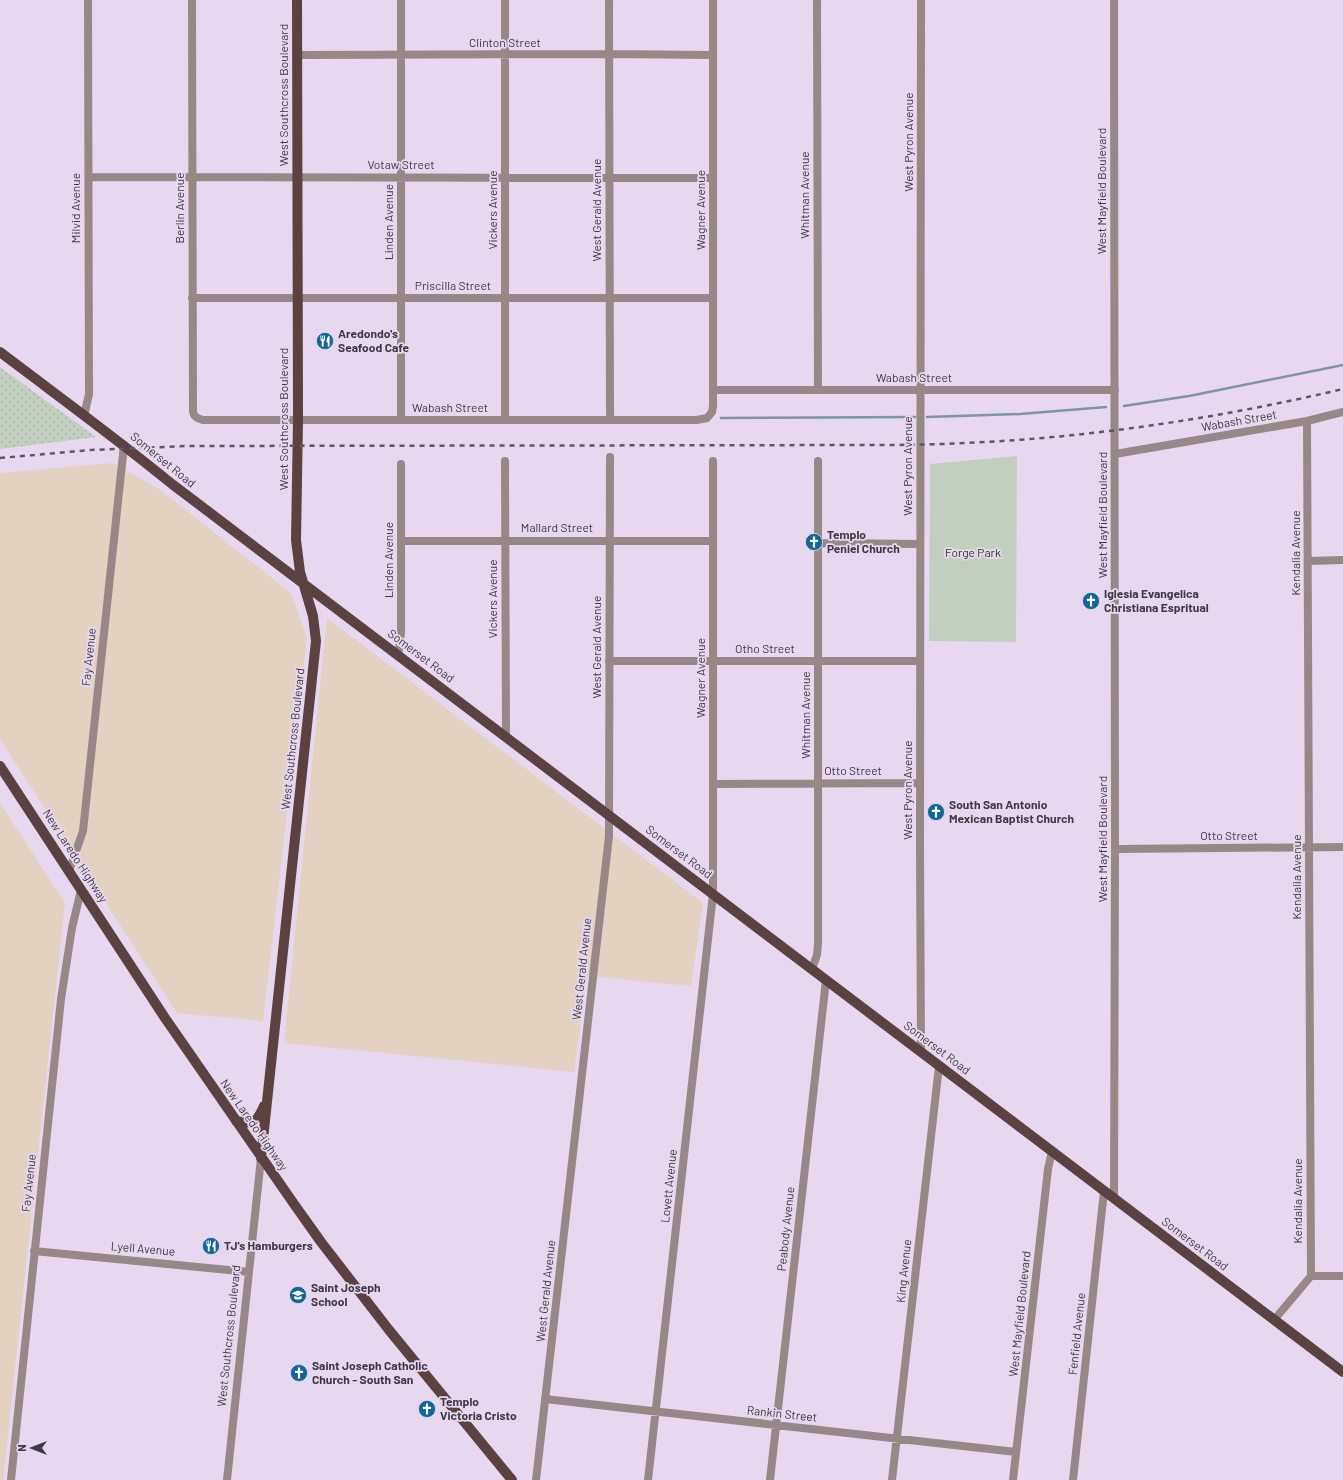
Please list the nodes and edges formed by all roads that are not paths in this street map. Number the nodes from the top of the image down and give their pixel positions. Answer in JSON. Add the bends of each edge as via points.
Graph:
{"nodes":[{"id":1,"x":88,"y":0,"type":"edge"},
{"id":2,"x":192,"y":0,"type":"edge"},
{"id":3,"x":297,"y":0,"type":"edge"},
{"id":4,"x":401,"y":0,"type":"edge"},
{"id":5,"x":505,"y":0,"type":"edge"},
{"id":6,"x":609,"y":0,"type":"edge"},
{"id":7,"x":713,"y":0,"type":"edge"},
{"id":8,"x":817,"y":0,"type":"edge"},
{"id":9,"x":921,"y":0,"type":"edge"},
{"id":10,"x":1114,"y":0,"type":"edge"},
{"id":11,"x":609,"y":54,"type":"junction"},
{"id":12,"x":297,"y":55,"type":"junction"},
{"id":13,"x":401,"y":55,"type":"junction"},
{"id":14,"x":506,"y":55,"type":"junction"},
{"id":15,"x":713,"y":55,"type":"junction"},
{"id":16,"x":88,"y":177,"type":"junction"},
{"id":17,"x":192,"y":177,"type":"junction"},
{"id":18,"x":297,"y":177,"type":"junction"},
{"id":19,"x":401,"y":177,"type":"junction"},
{"id":20,"x":505,"y":177,"type":"junction"},
{"id":21,"x":610,"y":177,"type":"junction"},
{"id":22,"x":713,"y":178,"type":"junction"},
{"id":23,"x":192,"y":298,"type":"junction"},
{"id":24,"x":297,"y":298,"type":"junction"},
{"id":25,"x":401,"y":298,"type":"junction"},
{"id":26,"x":505,"y":298,"type":"junction"},
{"id":27,"x":609,"y":298,"type":"junction"},
{"id":28,"x":713,"y":298,"type":"junction"},
{"id":29,"x":0,"y":352,"type":"edge"},
{"id":30,"x":713,"y":390,"type":"junction"},
{"id":31,"x":818,"y":390,"type":"junction"},
{"id":32,"x":920,"y":390,"type":"junction"},
{"id":33,"x":1115,"y":390,"type":"junction"},
{"id":34,"x":1343,"y":412,"type":"edge"},
{"id":35,"x":194,"y":415,"type":"joint"},
{"id":36,"x":84,"y":416,"type":"junction"},
{"id":37,"x":707,"y":418,"type":"joint"},
{"id":38,"x":610,"y":419,"type":"junction"},
{"id":39,"x":298,"y":420,"type":"junction"},
{"id":40,"x":401,"y":420,"type":"junction"},
{"id":41,"x":505,"y":420,"type":"junction"},
{"id":42,"x":1307,"y":421,"type":"junction"},
{"id":43,"x":124,"y":445,"type":"junction"},
{"id":44,"x":1115,"y":454,"type":"junction"},
{"id":45,"x":610,"y":457,"type":"dead end"},
{"id":46,"x":505,"y":461,"type":"dead end"},
{"id":47,"x":713,"y":461,"type":"dead end"},
{"id":48,"x":818,"y":461,"type":"dead end"},
{"id":49,"x":401,"y":464,"type":"dead end"},
{"id":50,"x":505,"y":540,"type":"junction"},
{"id":51,"x":610,"y":540,"type":"junction"},
{"id":52,"x":401,"y":541,"type":"junction"},
{"id":53,"x":713,"y":541,"type":"junction"},
{"id":54,"x":818,"y":543,"type":"junction"},
{"id":55,"x":920,"y":544,"type":"junction"},
{"id":56,"x":1308,"y":560,"type":"junction"},
{"id":57,"x":1343,"y":560,"type":"edge"},
{"id":58,"x":303,"y":583,"type":"junction"},
{"id":59,"x":398,"y":656,"type":"junction"},
{"id":60,"x":609,"y":661,"type":"junction"},
{"id":61,"x":713,"y":661,"type":"junction"},
{"id":62,"x":818,"y":661,"type":"junction"},
{"id":63,"x":920,"y":661,"type":"junction"},
{"id":64,"x":506,"y":737,"type":"junction"},
{"id":65,"x":0,"y":766,"type":"edge"},
{"id":66,"x":818,"y":783,"type":"junction"},
{"id":67,"x":920,"y":783,"type":"junction"},
{"id":68,"x":713,"y":784,"type":"junction"},
{"id":69,"x":609,"y":815,"type":"junction"},
{"id":70,"x":1343,"y":847,"type":"edge"},
{"id":71,"x":1309,"y":848,"type":"junction"},
{"id":72,"x":1115,"y":849,"type":"junction"},
{"id":73,"x":69,"y":871,"type":"junction"},
{"id":74,"x":82,"y":890,"type":"junction"},
{"id":75,"x":713,"y":894,"type":"junction"},
{"id":76,"x":812,"y":969,"type":"junction"},
{"id":77,"x":826,"y":980,"type":"junction"},
{"id":78,"x":921,"y":1052,"type":"junction"},
{"id":79,"x":939,"y":1066,"type":"junction"},
{"id":80,"x":268,"y":1099,"type":"junction"},
{"id":81,"x":236,"y":1121,"type":"junction"},
{"id":82,"x":1052,"y":1151,"type":"junction"},
{"id":83,"x":261,"y":1158,"type":"junction"},
{"id":84,"x":1104,"y":1191,"type":"junction"},
{"id":85,"x":1114,"y":1198,"type":"junction"},
{"id":86,"x":34,"y":1251,"type":"junction"},
{"id":87,"x":249,"y":1272,"type":"junction"},
{"id":88,"x":1311,"y":1276,"type":"junction"},
{"id":89,"x":1343,"y":1276,"type":"edge"},
{"id":90,"x":1274,"y":1320,"type":"junction"},
{"id":91,"x":1343,"y":1372,"type":"edge"},
{"id":92,"x":546,"y":1399,"type":"junction"},
{"id":93,"x":656,"y":1412,"type":"junction"},
{"id":94,"x":776,"y":1425,"type":"junction"},
{"id":95,"x":897,"y":1439,"type":"junction"},
{"id":96,"x":1016,"y":1452,"type":"junction"},
{"id":97,"x":11,"y":1480,"type":"edge"},
{"id":98,"x":227,"y":1480,"type":"edge"},
{"id":99,"x":512,"y":1480,"type":"edge"},
{"id":100,"x":536,"y":1480,"type":"edge"},
{"id":101,"x":648,"y":1480,"type":"edge"},
{"id":102,"x":770,"y":1480,"type":"edge"},
{"id":103,"x":892,"y":1480,"type":"edge"},
{"id":104,"x":1013,"y":1480,"type":"edge"},
{"id":105,"x":1073,"y":1480,"type":"edge"}],
"edges":[{"from":1,"to":16,"type":"street","name":"Milvid Avenue"},
{"from":2,"to":17,"type":"street","name":"Berlin Avenue"},
{"from":3,"to":12,"type":"main road","name":"West Southcross Boulevard"},
{"from":4,"to":13,"type":"street","name":"Linden Avenue"},
{"from":5,"to":14,"type":"street","name":"Vickers Avenue"},
{"from":6,"to":11,"type":"street","name":"West Gerald Avenue"},
{"from":7,"to":15,"type":"street","name":"Wagner Avenue"},
{"from":8,"to":31,"type":"street","name":"Whitman Avenue"},
{"from":9,"to":32,"type":"street","name":"West Pyron Avenue"},
{"from":10,"to":33,"type":"street","name":"West Mayfield Boulevard"},
{"from":11,"to":14,"type":"street","name":"Clinton Street"},
{"from":11,"to":15,"type":"street","name":"Clinton Street"},
{"from":11,"to":21,"type":"street","name":"West Gerald Avenue"},
{"from":12,"to":13,"type":"street","name":"Clinton Street"},
{"from":12,"to":18,"type":"main road","name":"West Southcross Boulevard"},
{"from":13,"to":14,"type":"street","name":"Clinton Street"},
{"from":13,"to":19,"type":"street","name":"Linden Avenue"},
{"from":14,"to":20,"type":"street","name":"Vickers Avenue"},
{"from":15,"to":22,"type":"street","name":"Wagner Avenue"},
{"from":16,"to":17,"type":"street","name":"Votaw Street"},
{"from":16,"to":36,"type":"street","name":"Milvid Avenue","via":[[88,394]]},
{"from":17,"to":18,"type":"street","name":"Votaw Street"},
{"from":17,"to":23,"type":"street","name":"Berlin Avenue"},
{"from":18,"to":19,"type":"street","name":"Votaw Street"},
{"from":18,"to":24,"type":"main road","name":"West Southcross Boulevard"},
{"from":19,"to":20,"type":"street","name":"Votaw Street"},
{"from":19,"to":25,"type":"street","name":"Linden Avenue"},
{"from":20,"to":21,"type":"street","name":"Votaw Street"},
{"from":20,"to":26,"type":"street","name":"Vickers Avenue"},
{"from":21,"to":22,"type":"street","name":"Votaw Street"},
{"from":21,"to":27,"type":"street","name":"West Gerald Avenue"},
{"from":22,"to":28,"type":"street","name":"Wagner Avenue"},
{"from":23,"to":24,"type":"street","name":"Priscilla Street"},
{"from":23,"to":35,"type":"street","name":"Berlin Avenue"},
{"from":24,"to":25,"type":"street","name":"Priscilla Street"},
{"from":24,"to":39,"type":"main road","name":"West Southcross Boulevard"},
{"from":25,"to":26,"type":"street","name":"Priscilla Street"},
{"from":25,"to":40,"type":"street","name":"Linden Avenue"},
{"from":26,"to":27,"type":"street","name":"Priscilla Street"},
{"from":26,"to":41,"type":"street","name":"Vickers Avenue"},
{"from":27,"to":28,"type":"street","name":"Priscilla Street"},
{"from":27,"to":38,"type":"street","name":"West Gerald Avenue"},
{"from":28,"to":30,"type":"street","name":"Wagner Avenue"},
{"from":29,"to":36,"type":"main road","name":"Somerset Road"},
{"from":30,"to":31,"type":"street","name":"Wabash Street"},
{"from":30,"to":37,"type":"street","name":"Wagner Avenue","via":[[712,412]]},
{"from":31,"to":32,"type":"street","name":"Wabash Street"},
{"from":32,"to":33,"type":"street","name":"Wabash Street"},
{"from":32,"to":55,"type":"street","name":"West Pyron Avenue"},
{"from":33,"to":44,"type":"street","name":"West Mayfield Boulevard"},
{"from":34,"to":42,"type":"street","name":"Wabash Street"},
{"from":35,"to":39,"type":"street","name":"Wabash Street","via":[[203,420]]},
{"from":36,"to":43,"type":"main road","name":"Somerset Road"},
{"from":37,"to":38,"type":"street","name":"Wabash Street"},
{"from":38,"to":41,"type":"street","name":"Wabash Street"},
{"from":39,"to":40,"type":"street","name":"Wabash Street"},
{"from":39,"to":58,"type":"main road","name":"West Southcross Boulevard","via":[[296,540]]},
{"from":40,"to":41,"type":"street","name":"Wabash Street"},
{"from":42,"to":44,"type":"street","name":"Wabash Street"},
{"from":42,"to":56,"type":"street","name":"Kendalia Avenue"},
{"from":43,"to":58,"type":"main road","name":"Somerset Road"},
{"from":43,"to":73,"type":"street","name":"Fay Avenue","via":[[83,830]]},
{"from":44,"to":72,"type":"street","name":"West Mayfield Boulevard"},
{"from":45,"to":51,"type":"street","name":"West Gerald Avenue"},
{"from":46,"to":50,"type":"street","name":"Vickers Avenue"},
{"from":47,"to":53,"type":"street","name":"Wagner Avenue"},
{"from":48,"to":54,"type":"street","name":"Whitman Avenue"},
{"from":49,"to":52,"type":"street","name":"Linden Avenue"},
{"from":50,"to":51,"type":"street","name":"Mallard Street"},
{"from":50,"to":52,"type":"street","name":"Mallard Street"},
{"from":50,"to":64,"type":"street","name":"Vickers Avenue"},
{"from":51,"to":53,"type":"street","name":"Mallard Street"},
{"from":51,"to":60,"type":"street","name":"West Gerald Avenue"},
{"from":52,"to":59,"type":"street","name":"Linden Avenue","via":[[401,633]]},
{"from":53,"to":61,"type":"street","name":"Wagner Avenue"},
{"from":54,"to":55,"type":"street"},
{"from":54,"to":62,"type":"street","name":"Whitman Avenue"},
{"from":55,"to":63,"type":"street","name":"West Pyron Avenue"},
{"from":56,"to":57,"type":"street"},
{"from":56,"to":71,"type":"street","name":"Kendalia Avenue"},
{"from":58,"to":59,"type":"main road","name":"Somerset Road"},
{"from":58,"to":80,"type":"main road","name":"West Southcross Boulevard","via":[[313,616],[315,653]]},
{"from":59,"to":64,"type":"main road","name":"Somerset Road"},
{"from":60,"to":61,"type":"street","name":"Otho Street"},
{"from":60,"to":69,"type":"street","name":"West Gerald Avenue"},
{"from":61,"to":62,"type":"street","name":"Otho Street"},
{"from":61,"to":68,"type":"street","name":"Wagner Avenue"},
{"from":62,"to":63,"type":"street","name":"Otho Street"},
{"from":62,"to":66,"type":"street","name":"Whitman Avenue"},
{"from":63,"to":67,"type":"street","name":"West Pyron Avenue"},
{"from":64,"to":69,"type":"main road","name":"Somerset Road"},
{"from":65,"to":73,"type":"main road","name":"New Laredo Highway"},
{"from":66,"to":67,"type":"street","name":"Otto Street"},
{"from":66,"to":68,"type":"street","name":"Otto Street"},
{"from":66,"to":76,"type":"street","name":"Whitman Avenue","via":[[818,943]]},
{"from":67,"to":78,"type":"street","name":"West Pyron Avenue"},
{"from":68,"to":75,"type":"street","name":"Wagner Avenue"},
{"from":69,"to":75,"type":"main road","name":"Somerset Road"},
{"from":69,"to":92,"type":"street","name":"West Gerald Avenue","via":[[609,836]]},
{"from":70,"to":71,"type":"street","name":"Otto Street"},
{"from":71,"to":72,"type":"street","name":"Otto Street"},
{"from":71,"to":88,"type":"street","name":"Kendalia Avenue"},
{"from":72,"to":85,"type":"street","name":"West Mayfield Boulevard"},
{"from":73,"to":74,"type":"main road","name":"New Laredo Highway"},
{"from":74,"to":81,"type":"main road","name":"New Laredo Highway"},
{"from":74,"to":86,"type":"street","name":"Fay Avenue","via":[[72,928],[61,999]]},
{"from":75,"to":76,"type":"main road","name":"Somerset Road"},
{"from":75,"to":93,"type":"street","name":"Lovett Avenue"},
{"from":76,"to":77,"type":"main road","name":"Somerset Road"},
{"from":77,"to":78,"type":"main road","name":"Somerset Road"},
{"from":77,"to":94,"type":"street","name":"Peabody Avenue"},
{"from":78,"to":79,"type":"main road","name":"Somerset Road"},
{"from":79,"to":82,"type":"main road","name":"Somerset Road"},
{"from":79,"to":95,"type":"street","name":"King Avenue"},
{"from":80,"to":81,"type":"main road","via":[[255,1121]]},
{"from":80,"to":83,"type":"main road","name":"West Southcross Boulevard"},
{"from":81,"to":83,"type":"main road","name":"New Laredo Highway"},
{"from":82,"to":84,"type":"main road","name":"Somerset Road"},
{"from":82,"to":96,"type":"street","name":"West Mayfield Boulevard"},
{"from":83,"to":87,"type":"street","name":"West Southcross Boulevard"},
{"from":83,"to":99,"type":"main road","name":"New Laredo Highway","via":[[321,1242]]},
{"from":84,"to":85,"type":"main road","name":"Somerset Road"},
{"from":84,"to":105,"type":"street","name":"Fenfield Avenue"},
{"from":85,"to":90,"type":"main road","name":"Somerset Road"},
{"from":86,"to":87,"type":"street","name":"Lyell Avenue"},
{"from":86,"to":97,"type":"street","name":"Fay Avenue"},
{"from":87,"to":98,"type":"street","name":"West Southcross Boulevard"},
{"from":88,"to":89,"type":"street"},
{"from":88,"to":90,"type":"street"},
{"from":90,"to":91,"type":"main road","name":"Somerset Road"},
{"from":92,"to":93,"type":"street","name":"Rankin Street"},
{"from":92,"to":100,"type":"street","name":"West Gerald Avenue"},
{"from":93,"to":94,"type":"street","name":"Rankin Street"},
{"from":93,"to":101,"type":"street","name":"Lovett Avenue"},
{"from":94,"to":95,"type":"street","name":"Rankin Street"},
{"from":94,"to":102,"type":"street","name":"Peabody Avenue"},
{"from":95,"to":96,"type":"street","name":"Rankin Street"},
{"from":95,"to":103,"type":"street","name":"King Avenue"},
{"from":96,"to":104,"type":"street","name":"West Mayfield Boulevard"}]}
